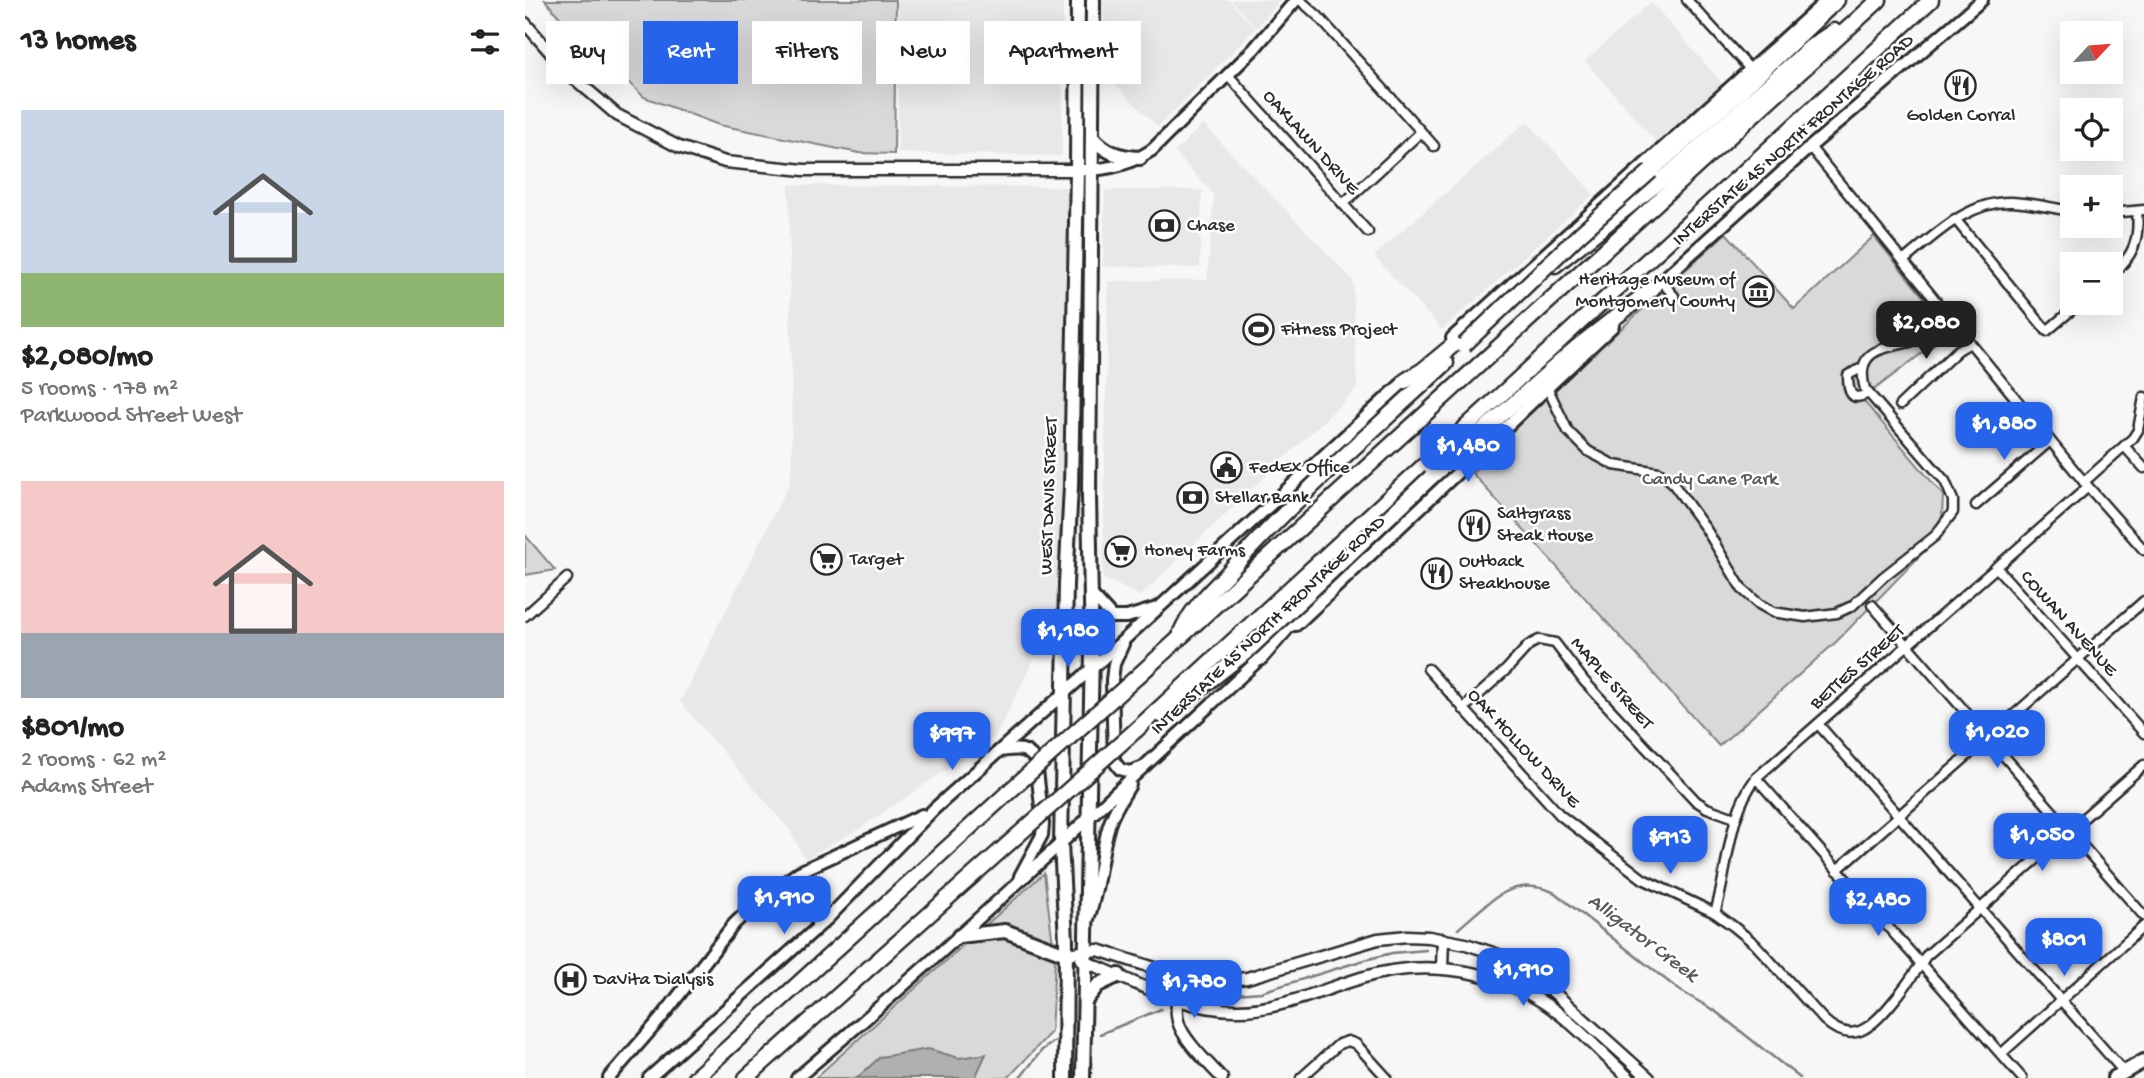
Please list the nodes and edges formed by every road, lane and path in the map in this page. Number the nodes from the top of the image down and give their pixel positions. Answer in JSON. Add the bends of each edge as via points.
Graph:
{"nodes":[{"id":1,"x":1078,"y":0,"type":"edge"},
{"id":2,"x":1093,"y":0,"type":"edge"},
{"id":3,"x":1298,"y":0,"type":"edge"},
{"id":4,"x":1687,"y":0,"type":"edge"},
{"id":5,"x":1827,"y":0,"type":"edge"},
{"id":6,"x":1837,"y":0,"type":"edge"},
{"id":7,"x":1879,"y":0,"type":"edge"},
{"id":8,"x":1931,"y":0,"type":"edge"},
{"id":9,"x":1982,"y":0,"type":"edge"},
{"id":10,"x":525,"y":23,"type":"edge"},
{"id":11,"x":1749,"y":68,"type":"junction"},
{"id":12,"x":1227,"y":75,"type":"junction"},
{"id":13,"x":1421,"y":132,"type":"junction"},
{"id":14,"x":1092,"y":137,"type":"junction"},
{"id":15,"x":1434,"y":146,"type":"dead end"},
{"id":16,"x":1810,"y":147,"type":"junction"},
{"id":17,"x":1140,"y":158,"type":"junction"},
{"id":18,"x":1077,"y":170,"type":"junction"},
{"id":19,"x":1092,"y":170,"type":"junction"},
{"id":20,"x":1343,"y":204,"type":"junction"},
{"id":21,"x":2060,"y":209,"type":"edge"},
{"id":22,"x":2140,"y":211,"type":"edge"},
{"id":23,"x":1955,"y":219,"type":"junction"},
{"id":24,"x":1368,"y":232,"type":"dead end"},
{"id":25,"x":1903,"y":261,"type":"junction"},
{"id":26,"x":2123,"y":264,"type":"edge"},
{"id":27,"x":1657,"y":284,"type":"junction"},
{"id":28,"x":1674,"y":296,"type":"dead end"},
{"id":29,"x":2066,"y":315,"type":"edge"},
{"id":30,"x":1957,"y":326,"type":"junction"},
{"id":31,"x":1970,"y":343,"type":"junction"},
{"id":32,"x":1862,"y":368,"type":"junction"},
{"id":33,"x":1405,"y":381,"type":"junction"},
{"id":34,"x":1511,"y":384,"type":"junction"},
{"id":35,"x":1548,"y":389,"type":"junction"},
{"id":36,"x":1868,"y":393,"type":"junction"},
{"id":37,"x":2144,"y":397,"type":"edge"},
{"id":38,"x":1900,"y":404,"type":"dead end"},
{"id":39,"x":2050,"y":441,"type":"junction"},
{"id":40,"x":2125,"y":447,"type":"junction"},
{"id":41,"x":2144,"y":468,"type":"edge"},
{"id":42,"x":2086,"y":485,"type":"junction"},
{"id":43,"x":1976,"y":505,"type":"dead end"},
{"id":44,"x":2144,"y":550,"type":"edge"},
{"id":45,"x":1996,"y":567,"type":"junction"},
{"id":46,"x":566,"y":578,"type":"dead end"},
{"id":47,"x":1092,"y":595,"type":"junction"},
{"id":48,"x":2144,"y":601,"type":"edge"},
{"id":49,"x":1872,"y":605,"type":"dead end"},
{"id":50,"x":1160,"y":607,"type":"junction"},
{"id":51,"x":525,"y":616,"type":"edge"},
{"id":52,"x":1126,"y":638,"type":"junction"},
{"id":53,"x":1178,"y":639,"type":"junction"},
{"id":54,"x":1907,"y":645,"type":"junction"},
{"id":55,"x":1260,"y":658,"type":"junction"},
{"id":56,"x":2079,"y":659,"type":"junction"},
{"id":57,"x":1092,"y":669,"type":"junction"},
{"id":58,"x":1428,"y":669,"type":"dead end"},
{"id":59,"x":1065,"y":693,"type":"junction"},
{"id":60,"x":1463,"y":709,"type":"junction"},
{"id":61,"x":1818,"y":724,"type":"junction"},
{"id":62,"x":1136,"y":730,"type":"junction"},
{"id":63,"x":2144,"y":733,"type":"edge"},
{"id":64,"x":1988,"y":738,"type":"junction"},
{"id":65,"x":1000,"y":751,"type":"junction"},
{"id":66,"x":2144,"y":765,"type":"edge"},
{"id":67,"x":1140,"y":771,"type":"junction"},
{"id":68,"x":1756,"y":778,"type":"junction"},
{"id":69,"x":934,"y":808,"type":"junction"},
{"id":70,"x":1898,"y":816,"type":"junction"},
{"id":71,"x":1089,"y":818,"type":"junction"},
{"id":72,"x":1735,"y":818,"type":"junction"},
{"id":73,"x":2069,"y":830,"type":"junction"},
{"id":74,"x":1061,"y":843,"type":"junction"},
{"id":75,"x":1837,"y":870,"type":"junction"},
{"id":76,"x":1016,"y":885,"type":"junction"},
{"id":77,"x":779,"y":886,"type":"junction"},
{"id":78,"x":1980,"y":908,"type":"junction"},
{"id":79,"x":1715,"y":913,"type":"junction"},
{"id":80,"x":2144,"y":916,"type":"edge"},
{"id":81,"x":1086,"y":925,"type":"junction"},
{"id":82,"x":2144,"y":926,"type":"edge"},
{"id":83,"x":814,"y":930,"type":"junction"},
{"id":84,"x":959,"y":936,"type":"junction"},
{"id":85,"x":1443,"y":939,"type":"junction"},
{"id":86,"x":1066,"y":954,"type":"junction"},
{"id":87,"x":1086,"y":957,"type":"junction"},
{"id":88,"x":1921,"y":964,"type":"junction"},
{"id":89,"x":1442,"y":968,"type":"junction"},
{"id":90,"x":1119,"y":975,"type":"junction"},
{"id":91,"x":1183,"y":977,"type":"junction"},
{"id":92,"x":1539,"y":979,"type":"junction"},
{"id":93,"x":1531,"y":995,"type":"junction"},
{"id":94,"x":1177,"y":999,"type":"junction"},
{"id":95,"x":2061,"y":1001,"type":"junction"},
{"id":96,"x":1085,"y":1002,"type":"junction"},
{"id":97,"x":2001,"y":1054,"type":"junction"},
{"id":98,"x":1622,"y":1055,"type":"junction"},
{"id":99,"x":2144,"y":1061,"type":"edge"},
{"id":100,"x":1613,"y":1064,"type":"junction"},
{"id":101,"x":2119,"y":1075,"type":"edge"},
{"id":102,"x":609,"y":1078,"type":"edge"},
{"id":103,"x":649,"y":1078,"type":"edge"},
{"id":104,"x":695,"y":1078,"type":"edge"},
{"id":105,"x":746,"y":1078,"type":"edge"},
{"id":106,"x":797,"y":1078,"type":"edge"},
{"id":107,"x":1065,"y":1078,"type":"edge"},
{"id":108,"x":1083,"y":1078,"type":"edge"},
{"id":109,"x":1221,"y":1078,"type":"edge"},
{"id":110,"x":1301,"y":1078,"type":"edge"},
{"id":111,"x":1387,"y":1078,"type":"edge"},
{"id":112,"x":1629,"y":1078,"type":"edge"},
{"id":113,"x":1649,"y":1078,"type":"edge"},
{"id":114,"x":2022,"y":1078,"type":"edge"}],
"edges":[{"from":1,"to":18,"type":"main road","name":"WEST DAVIS STREET"},
{"from":2,"to":14,"type":"main road","name":"WEST DAVIS STREET"},
{"from":3,"to":12,"type":"main road"},
{"from":3,"to":13,"type":"street","via":[[1318,16]]},
{"from":4,"to":11,"type":"street"},
{"from":5,"to":11,"type":"main road"},
{"from":6,"to":53,"type":"highway","bridge":true,"via":[[1289,509],[1188,617]]},
{"from":7,"to":33,"type":"highway","via":[[1813,45],[1669,174]]},
{"from":7,"to":53,"type":"highway"},
{"from":8,"to":34,"type":"highway"},
{"from":9,"to":16,"type":"main road","name":"INTERSTATE 45 NORTH FRONTAGE ROAD"},
{"from":10,"to":18,"type":"street","via":[[569,74],[617,115],[679,147],[725,162],[804,170]]},
{"from":11,"to":33,"type":"main road"},
{"from":12,"to":17,"type":"main road","via":[[1164,140]]},
{"from":12,"to":20,"type":"street","name":"OAKLAWN DRIVE"},
{"from":13,"to":15,"type":"street"},
{"from":13,"to":20,"type":"street"},
{"from":14,"to":17,"type":"main road","via":[[1114,155]]},
{"from":14,"to":19,"type":"main road","name":"WEST DAVIS STREET"},
{"from":16,"to":25,"type":"street"},
{"from":16,"to":27,"type":"main road","name":"INTERSTATE 45 NORTH FRONTAGE ROAD"},
{"from":17,"to":19,"type":"main road"},
{"from":18,"to":19,"type":"main road"},
{"from":18,"to":59,"type":"main road","name":"WEST DAVIS STREET"},
{"from":19,"to":47,"type":"main road","name":"WEST DAVIS STREET"},
{"from":20,"to":24,"type":"street","name":"OAKLAWN DRIVE"},
{"from":21,"to":23,"type":"street","via":[[1998,202]]},
{"from":22,"to":26,"type":"street","via":[[2131,256]]},
{"from":23,"to":25,"type":"street"},
{"from":23,"to":29,"type":"street","via":[[2047,331]]},
{"from":25,"to":30,"type":"street"},
{"from":27,"to":28,"type":"street"},
{"from":27,"to":35,"type":"main road","name":"INTERSTATE 45 NORTH FRONTAGE ROAD"},
{"from":27,"to":62,"type":"highway","bridge":true,"via":[[1577,346],[1246,652],[1181,703]]},
{"from":30,"to":31,"type":"street"},
{"from":30,"to":32,"type":"street","via":[[1879,349]]},
{"from":31,"to":38,"type":"street"},
{"from":31,"to":39,"type":"street"},
{"from":32,"to":36,"type":"street"},
{"from":32,"to":36,"type":"street","via":[[1848,375],[1848,382],[1855,398]]},
{"from":33,"to":50,"type":"main road"},
{"from":34,"to":55,"type":"highway"},
{"from":34,"to":62,"type":"highway"},
{"from":35,"to":36,"type":"street","via":[[1568,431],[1588,451],[1614,465],[1659,472],[1671,481],[1742,589],[1767,609],[1805,617],[1852,606],[1935,536],[1953,512],[1945,481]]},
{"from":35,"to":55,"type":"main road","name":"INTERSTATE 45 NORTH FRONTAGE ROAD"},
{"from":37,"to":40,"type":"street","name":"BETTES STREET","via":[[2138,430]]},
{"from":39,"to":42,"type":"street"},
{"from":39,"to":43,"type":"street"},
{"from":40,"to":41,"type":"street"},
{"from":40,"to":42,"type":"street","name":"BETTES STREET"},
{"from":42,"to":44,"type":"street"},
{"from":42,"to":45,"type":"street","name":"BETTES STREET"},
{"from":45,"to":54,"type":"street","name":"BETTES STREET"},
{"from":45,"to":56,"type":"street","name":"COWAN AVENUE"},
{"from":46,"to":51,"type":"street"},
{"from":47,"to":50,"type":"main road","via":[[1112,617]]},
{"from":47,"to":57,"type":"main road","name":"WEST DAVIS STREET"},
{"from":48,"to":56,"type":"street"},
{"from":49,"to":54,"type":"street"},
{"from":50,"to":52,"type":"main road"},
{"from":52,"to":57,"type":"main road"},
{"from":52,"to":67,"type":"main road","via":[[1112,680],[1114,761],[1120,769]]},
{"from":53,"to":104,"type":"highway","bridge":true},
{"from":54,"to":61,"type":"street","name":"BETTES STREET"},
{"from":54,"to":64,"type":"street"},
{"from":55,"to":67,"type":"main road","name":"INTERSTATE 45 NORTH FRONTAGE ROAD"},
{"from":56,"to":63,"type":"street","name":"COWAN AVENUE"},
{"from":56,"to":64,"type":"street"},
{"from":57,"to":59,"type":"main road"},
{"from":57,"to":71,"type":"main road","name":"WEST DAVIS STREET"},
{"from":58,"to":60,"type":"street","name":"OAK HOLLOW DRIVE"},
{"from":59,"to":65,"type":"main road"},
{"from":59,"to":74,"type":"main road","name":"WEST DAVIS STREET"},
{"from":60,"to":72,"type":"street","name":"MAPLE STREET","via":[[1529,645],[1539,640],[1555,643],[1584,681],[1696,801]]},
{"from":60,"to":79,"type":"street","name":"OAK HOLLOW DRIVE","via":[[1560,815],[1643,879]]},
{"from":61,"to":68,"type":"street","name":"BETTES STREET"},
{"from":61,"to":70,"type":"street"},
{"from":62,"to":105,"type":"highway","bridge":true},
{"from":64,"to":70,"type":"street"},
{"from":64,"to":73,"type":"street"},
{"from":65,"to":69,"type":"main road"},
{"from":65,"to":76,"type":"main road","via":[[1021,748],[1036,761],[1042,835]]},
{"from":66,"to":73,"type":"street"},
{"from":67,"to":71,"type":"main road","name":"INTERSTATE 45 NORTH FRONTAGE ROAD"},
{"from":67,"to":81,"type":"main road","via":[[1109,826]]},
{"from":68,"to":72,"type":"street","name":"BETTES STREET"},
{"from":68,"to":75,"type":"street"},
{"from":69,"to":77,"type":"main road","via":[[799,872]]},
{"from":69,"to":83,"type":"main road"},
{"from":70,"to":75,"type":"street"},
{"from":70,"to":78,"type":"street"},
{"from":71,"to":74,"type":"main road","name":"INTERSTATE 45 NORTH FRONTAGE ROAD"},
{"from":71,"to":81,"type":"main road","name":"WEST DAVIS STREET"},
{"from":72,"to":79,"type":"street","name":"BETTES STREET"},
{"from":73,"to":78,"type":"street"},
{"from":73,"to":80,"type":"street"},
{"from":74,"to":76,"type":"main road","name":"INTERSTATE 45 NORTH FRONTAGE ROAD"},
{"from":74,"to":86,"type":"main road","name":"WEST DAVIS STREET"},
{"from":75,"to":88,"type":"street"},
{"from":76,"to":84,"type":"main road","name":"INTERSTATE 45 NORTH FRONTAGE ROAD"},
{"from":77,"to":83,"type":"main road","via":[[803,887],[814,894],[822,915]]},
{"from":77,"to":102,"type":"main road","via":[[734,924]]},
{"from":78,"to":88,"type":"street"},
{"from":78,"to":95,"type":"street"},
{"from":79,"to":88,"type":"street","name":"OAK HOLLOW DRIVE","via":[[1755,944],[1824,1020],[1841,1032],[1859,1032],[1876,1023]]},
{"from":81,"to":87,"type":"main road","name":"WEST DAVIS STREET"},
{"from":82,"to":95,"type":"street"},
{"from":83,"to":103,"type":"main road"},
{"from":84,"to":86,"type":"main road","via":[[1005,931]]},
{"from":84,"to":106,"type":"main road","name":"INTERSTATE 45 NORTH FRONTAGE ROAD"},
{"from":85,"to":89,"type":"street"},
{"from":85,"to":91,"type":"street","via":[[1378,939],[1247,978]]},
{"from":85,"to":92,"type":"street","via":[[1505,957]]},
{"from":86,"to":87,"type":"street"},
{"from":86,"to":107,"type":"main road","name":"WEST DAVIS STREET"},
{"from":87,"to":90,"type":"street"},
{"from":87,"to":91,"type":"street","via":[[1098,950]]},
{"from":87,"to":96,"type":"main road","name":"WEST DAVIS STREET"},
{"from":88,"to":97,"type":"street"},
{"from":89,"to":93,"type":"street","via":[[1484,976]]},
{"from":89,"to":94,"type":"street","via":[[1383,972],[1253,1009],[1219,1009]]},
{"from":90,"to":94,"type":"street"},
{"from":90,"to":96,"type":"main road","via":[[1098,985]]},
{"from":91,"to":94,"type":"street"},
{"from":92,"to":93,"type":"street"},
{"from":92,"to":98,"type":"street"},
{"from":93,"to":100,"type":"street"},
{"from":94,"to":109,"type":"street","via":[[1181,1028]]},
{"from":95,"to":97,"type":"street"},
{"from":95,"to":101,"type":"street"},
{"from":96,"to":108,"type":"main road","name":"WEST DAVIS STREET"},
{"from":97,"to":114,"type":"street"},
{"from":98,"to":100,"type":"street"},
{"from":98,"to":113,"type":"street"},
{"from":99,"to":101,"type":"main road"},
{"from":100,"to":112,"type":"street"},
{"from":110,"to":111,"type":"street","via":[[1348,1041]]}]}
